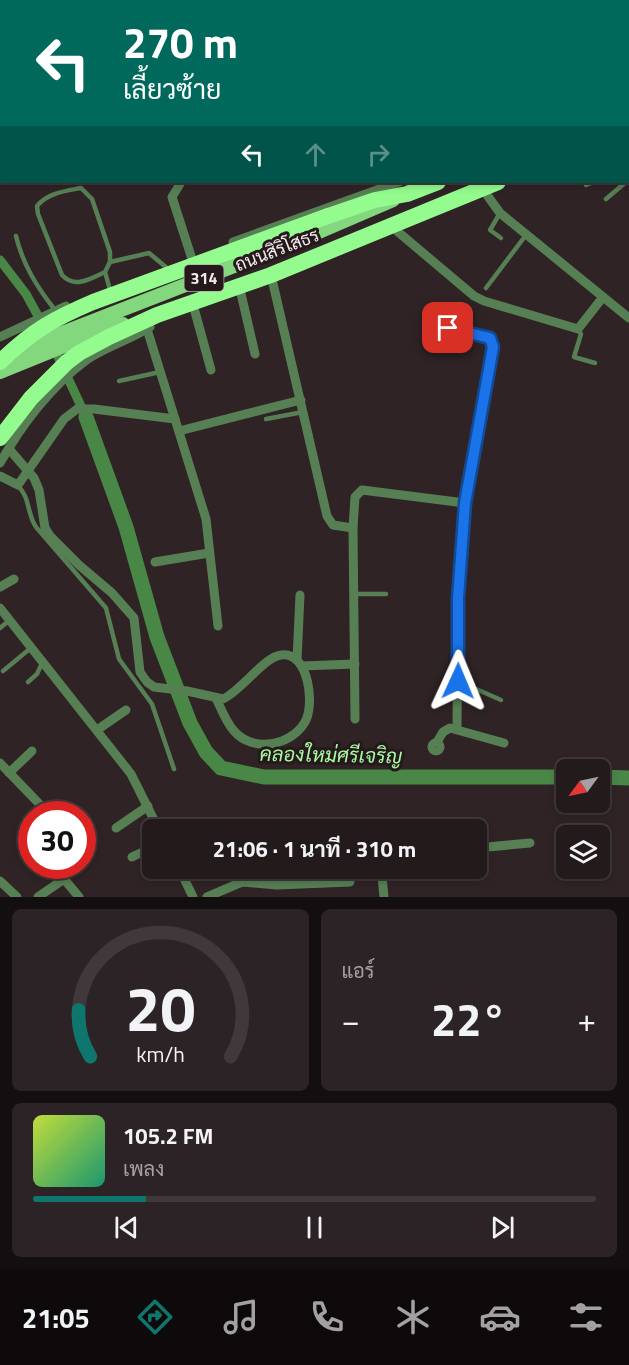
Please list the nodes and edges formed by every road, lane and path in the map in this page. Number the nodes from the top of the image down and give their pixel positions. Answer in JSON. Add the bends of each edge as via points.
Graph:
{"nodes":[{"id":1,"x":432,"y":183,"type":"edge"},
{"id":2,"x":495,"y":183,"type":"edge"},
{"id":3,"x":591,"y":183,"type":"edge"},
{"id":4,"x":625,"y":183,"type":"edge"},
{"id":5,"x":180,"y":184,"type":"dead end"},
{"id":6,"x":586,"y":185,"type":"dead end"},
{"id":7,"x":403,"y":188,"type":"edge"},
{"id":8,"x":482,"y":188,"type":"junction"},
{"id":9,"x":606,"y":199,"type":"dead end"},
{"id":10,"x":500,"y":213,"type":"junction"},
{"id":11,"x":391,"y":226,"type":"junction"},
{"id":12,"x":526,"y":235,"type":"junction"},
{"id":13,"x":16,"y":236,"type":"dead end"},
{"id":14,"x":501,"y":238,"type":"dead end"},
{"id":15,"x":192,"y":258,"type":"junction"},
{"id":16,"x":110,"y":262,"type":"junction"},
{"id":17,"x":167,"y":268,"type":"junction"},
{"id":18,"x":105,"y":272,"type":"junction"},
{"id":19,"x":271,"y":275,"type":"junction"},
{"id":20,"x":239,"y":285,"type":"junction"},
{"id":21,"x":486,"y":288,"type":"dead end"},
{"id":22,"x":110,"y":290,"type":"junction"},
{"id":23,"x":603,"y":297,"type":"junction"},
{"id":24,"x":192,"y":301,"type":"junction"},
{"id":25,"x":55,"y":310,"type":"junction"},
{"id":26,"x":163,"y":313,"type":"junction"},
{"id":27,"x":629,"y":318,"type":"edge"},
{"id":28,"x":147,"y":329,"type":"junction"},
{"id":29,"x":578,"y":329,"type":"junction"},
{"id":30,"x":0,"y":337,"type":"edge"},
{"id":31,"x":438,"y":345,"type":"dead end"},
{"id":32,"x":255,"y":354,"type":"dead end"},
{"id":33,"x":0,"y":358,"type":"edge"},
{"id":34,"x":0,"y":363,"type":"edge"},
{"id":35,"x":595,"y":363,"type":"dead end"},
{"id":36,"x":211,"y":370,"type":"dead end"},
{"id":37,"x":0,"y":372,"type":"edge"},
{"id":38,"x":160,"y":372,"type":"junction"},
{"id":39,"x":119,"y":381,"type":"dead end"},
{"id":40,"x":301,"y":400,"type":"junction"},
{"id":41,"x":303,"y":412,"type":"junction"},
{"id":42,"x":175,"y":419,"type":"junction"},
{"id":43,"x":266,"y":419,"type":"dead end"},
{"id":44,"x":178,"y":431,"type":"junction"},
{"id":45,"x":4,"y":443,"type":"edge"},
{"id":46,"x":0,"y":463,"type":"edge"},
{"id":47,"x":27,"y":469,"type":"junction"},
{"id":48,"x":0,"y":476,"type":"edge"},
{"id":49,"x":18,"y":485,"type":"junction"},
{"id":50,"x":465,"y":503,"type":"junction"},
{"id":51,"x":353,"y":528,"type":"junction"},
{"id":52,"x":209,"y":554,"type":"junction"},
{"id":53,"x":155,"y":562,"type":"dead end"},
{"id":54,"x":14,"y":579,"type":"dead end"},
{"id":55,"x":0,"y":587,"type":"edge"},
{"id":56,"x":354,"y":594,"type":"junction"},
{"id":57,"x":386,"y":594,"type":"dead end"},
{"id":58,"x":300,"y":595,"type":"dead end"},
{"id":59,"x":0,"y":608,"type":"edge"},
{"id":60,"x":10,"y":620,"type":"junction"},
{"id":61,"x":218,"y":626,"type":"dead end"},
{"id":62,"x":0,"y":628,"type":"edge"},
{"id":63,"x":32,"y":647,"type":"junction"},
{"id":64,"x":43,"y":661,"type":"junction"},
{"id":65,"x":300,"y":663,"type":"junction"},
{"id":66,"x":355,"y":664,"type":"junction"},
{"id":67,"x":3,"y":671,"type":"dead end"},
{"id":68,"x":458,"y":681,"type":"junction"},
{"id":69,"x":28,"y":682,"type":"dead end"},
{"id":70,"x":216,"y":698,"type":"junction"},
{"id":71,"x":501,"y":700,"type":"dead end"},
{"id":72,"x":126,"y":710,"type":"dead end"},
{"id":73,"x":355,"y":719,"type":"dead end"},
{"id":74,"x":457,"y":729,"type":"junction"},
{"id":75,"x":97,"y":730,"type":"junction"},
{"id":76,"x":437,"y":742,"type":"dead end"},
{"id":77,"x":504,"y":743,"type":"dead end"},
{"id":78,"x":32,"y":751,"type":"dead end"},
{"id":79,"x":0,"y":763,"type":"edge"},
{"id":80,"x":174,"y":769,"type":"dead end"},
{"id":81,"x":9,"y":773,"type":"junction"},
{"id":82,"x":36,"y":801,"type":"edge"},
{"id":83,"x":148,"y":806,"type":"junction"},
{"id":84,"x":154,"y":819,"type":"edge"},
{"id":85,"x":116,"y":828,"type":"dead end"},
{"id":86,"x":530,"y":843,"type":"dead end"},
{"id":87,"x":487,"y":847,"type":"edge"},
{"id":88,"x":142,"y":852,"type":"edge"},
{"id":89,"x":132,"y":857,"type":"dead end"},
{"id":90,"x":64,"y":879,"type":"joint"},
{"id":91,"x":184,"y":879,"type":"edge"},
{"id":92,"x":241,"y":879,"type":"edge"},
{"id":93,"x":323,"y":879,"type":"edge"},
{"id":94,"x":382,"y":879,"type":"edge"},
{"id":95,"x":0,"y":881,"type":"edge"},
{"id":96,"x":242,"y":882,"type":"junction"},
{"id":97,"x":350,"y":882,"type":"dead end"},
{"id":98,"x":320,"y":883,"type":"junction"},
{"id":99,"x":17,"y":897,"type":"edge"},
{"id":100,"x":38,"y":897,"type":"edge"},
{"id":101,"x":79,"y":897,"type":"edge"},
{"id":102,"x":193,"y":897,"type":"edge"},
{"id":103,"x":207,"y":897,"type":"edge"},
{"id":104,"x":384,"y":897,"type":"edge"}],
"edges":[{"from":1,"to":7,"type":"highway","name":"ถนนสิริโสธร","number":"314"},
{"from":2,"to":8,"type":"highway","name":"ถนนสิริโสธร"},
{"from":3,"to":6,"type":"lane"},
{"from":4,"to":9,"type":"lane"},
{"from":5,"to":15,"type":"street","via":[[172,197]]},
{"from":7,"to":15,"type":"street"},
{"from":7,"to":33,"type":"main road","name":"ถนนสิริโสธร","number":"314","via":[[293,243]]},
{"from":7,"to":34,"type":"highway","bridge":true,"via":[[64,314],[38,328]]},
{"from":8,"to":10,"type":"street"},
{"from":8,"to":11,"type":"highway","name":"ถนนสิริโสธร"},
{"from":10,"to":12,"type":"street"},
{"from":10,"to":14,"type":"lane","via":[[490,230]]},
{"from":11,"to":19,"type":"highway","name":"ถนนสิริโสธร"},
{"from":11,"to":29,"type":"street","via":[[474,296]]},
{"from":12,"to":21,"type":"lane"},
{"from":12,"to":23,"type":"street"},
{"from":13,"to":25,"type":"lane","via":[[31,276]]},
{"from":15,"to":17,"type":"street"},
{"from":16,"to":17,"type":"lane","via":[[149,253]]},
{"from":16,"to":18,"type":"lane"},
{"from":16,"to":18,"type":"lane","via":[[110,252],[87,193],[81,188],[42,199],[37,206],[38,214],[62,275],[74,283]]},
{"from":17,"to":22,"type":"street"},
{"from":18,"to":22,"type":"lane"},
{"from":19,"to":20,"type":"highway","name":"ถนนสิริโสธร"},
{"from":19,"to":40,"type":"street"},
{"from":20,"to":24,"type":"highway","name":"ถนนสิริโสธร"},
{"from":20,"to":32,"type":"street"},
{"from":22,"to":25,"type":"street"},
{"from":23,"to":27,"type":"street"},
{"from":23,"to":29,"type":"street"},
{"from":24,"to":26,"type":"highway","name":"ถนนสิริโสธร"},
{"from":24,"to":36,"type":"street"},
{"from":25,"to":30,"type":"street"},
{"from":26,"to":28,"type":"street"},
{"from":26,"to":37,"type":"main road","name":"ถนนสิริโสธร","via":[[96,333]]},
{"from":26,"to":45,"type":"highway","via":[[79,353],[31,398]]},
{"from":28,"to":38,"type":"street"},
{"from":28,"to":45,"type":"street","via":[[100,352],[74,371]]},
{"from":29,"to":35,"type":"lane","via":[[581,334],[574,357]]},
{"from":31,"to":50,"type":"street","via":[[442,332],[448,328],[490,338],[493,344]]},
{"from":38,"to":39,"type":"lane"},
{"from":38,"to":42,"type":"street"},
{"from":40,"to":41,"type":"street"},
{"from":40,"to":44,"type":"street"},
{"from":41,"to":43,"type":"lane"},
{"from":41,"to":51,"type":"street","via":[[327,516],[333,525]]},
{"from":42,"to":44,"type":"street"},
{"from":42,"to":47,"type":"street","via":[[77,409],[64,419]]},
{"from":44,"to":52,"type":"street","via":[[206,519]]},
{"from":45,"to":46,"type":"street"},
{"from":45,"to":47,"type":"street"},
{"from":47,"to":49,"type":"street"},
{"from":47,"to":70,"type":"street","via":[[39,490],[45,528],[134,618],[140,672],[147,682],[154,687]]},
{"from":48,"to":49,"type":"street"},
{"from":49,"to":80,"type":"lane","via":[[36,527],[106,608],[121,663],[153,704]]},
{"from":50,"to":51,"type":"street","via":[[362,490],[355,497]]},
{"from":50,"to":68,"type":"street","via":[[458,598]]},
{"from":51,"to":56,"type":"street"},
{"from":52,"to":53,"type":"street"},
{"from":52,"to":61,"type":"street"},
{"from":54,"to":55,"type":"street"},
{"from":56,"to":57,"type":"lane"},
{"from":56,"to":66,"type":"street"},
{"from":58,"to":65,"type":"street"},
{"from":59,"to":60,"type":"street"},
{"from":60,"to":62,"type":"lane"},
{"from":60,"to":63,"type":"street"},
{"from":63,"to":64,"type":"street"},
{"from":63,"to":67,"type":"lane"},
{"from":64,"to":69,"type":"lane"},
{"from":64,"to":75,"type":"street"},
{"from":65,"to":66,"type":"street"},
{"from":65,"to":70,"type":"street","via":[[280,655],[229,695]]},
{"from":65,"to":70,"type":"street","via":[[305,669],[309,710],[294,735],[280,743],[254,742],[242,737],[234,731]]},
{"from":66,"to":73,"type":"street"},
{"from":68,"to":71,"type":"lane"},
{"from":68,"to":74,"type":"street"},
{"from":72,"to":75,"type":"street"},
{"from":74,"to":76,"type":"street","via":[[447,729]]},
{"from":74,"to":77,"type":"street"},
{"from":75,"to":83,"type":"street","via":[[131,774]]},
{"from":78,"to":81,"type":"street"},
{"from":79,"to":81,"type":"street"},
{"from":81,"to":82,"type":"street"},
{"from":83,"to":84,"type":"street"},
{"from":83,"to":85,"type":"street"},
{"from":86,"to":87,"type":"street"},
{"from":88,"to":89,"type":"street"},
{"from":90,"to":100,"type":"street"},
{"from":90,"to":101,"type":"street"},
{"from":91,"to":102,"type":"street"},
{"from":92,"to":96,"type":"street"},
{"from":93,"to":98,"type":"street"},
{"from":94,"to":104,"type":"street"},
{"from":95,"to":99,"type":"street"},
{"from":96,"to":98,"type":"street"},
{"from":96,"to":103,"type":"street"},
{"from":97,"to":98,"type":"street"}]}
